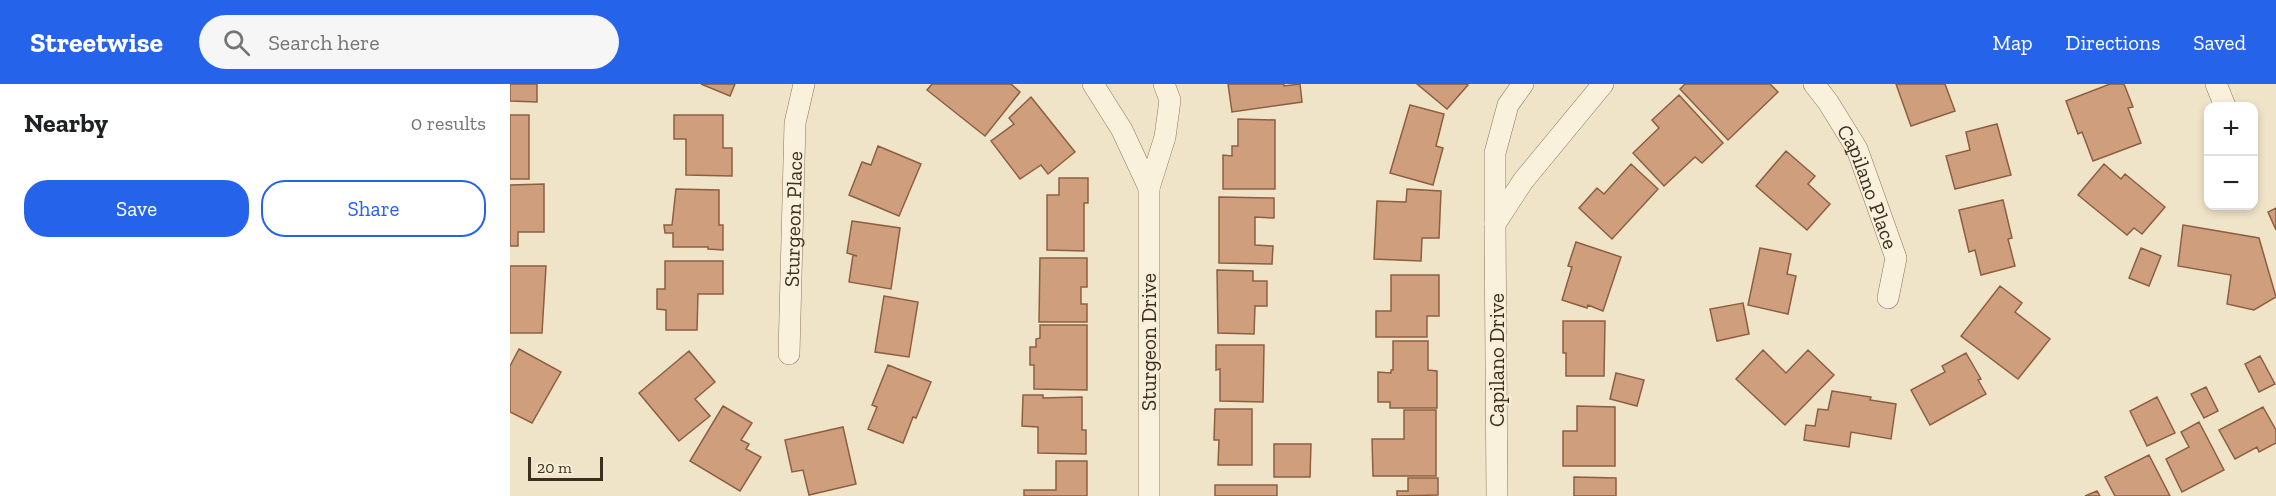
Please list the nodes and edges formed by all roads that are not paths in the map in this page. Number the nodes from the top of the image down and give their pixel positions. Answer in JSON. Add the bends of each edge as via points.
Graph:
{"nodes":[{"id":1,"x":804,"y":84,"type":"edge"},
{"id":2,"x":1093,"y":84,"type":"edge"},
{"id":3,"x":1164,"y":84,"type":"edge"},
{"id":4,"x":1523,"y":84,"type":"edge"},
{"id":5,"x":1604,"y":84,"type":"edge"},
{"id":6,"x":1814,"y":84,"type":"edge"},
{"id":7,"x":2216,"y":84,"type":"edge"},
{"id":8,"x":2223,"y":102,"type":"edge"},
{"id":9,"x":1149,"y":188,"type":"junction"},
{"id":10,"x":1496,"y":224,"type":"junction"},
{"id":11,"x":1888,"y":298,"type":"dead end"},
{"id":12,"x":789,"y":354,"type":"dead end"},
{"id":13,"x":1149,"y":496,"type":"edge"},
{"id":14,"x":1497,"y":496,"type":"edge"}],
"edges":[{"from":1,"to":12,"type":"street","name":"Sturgeon Place","via":[[795,123]]},
{"from":2,"to":9,"type":"street","name":"Sturgeon Drive","via":[[1122,130]]},
{"from":3,"to":9,"type":"street","name":"Sturgeon Drive","via":[[1170,100],[1165,137]]},
{"from":4,"to":10,"type":"street","name":"Capilano Drive","via":[[1508,105],[1495,153]]},
{"from":5,"to":10,"type":"street","via":[[1523,181]]},
{"from":6,"to":11,"type":"street","name":"Capilano Place","via":[[1857,149],[1896,258]]},
{"from":7,"to":8,"type":"street"},
{"from":9,"to":13,"type":"street","name":"Sturgeon Drive"},
{"from":10,"to":14,"type":"street","name":"Capilano Drive"}]}
